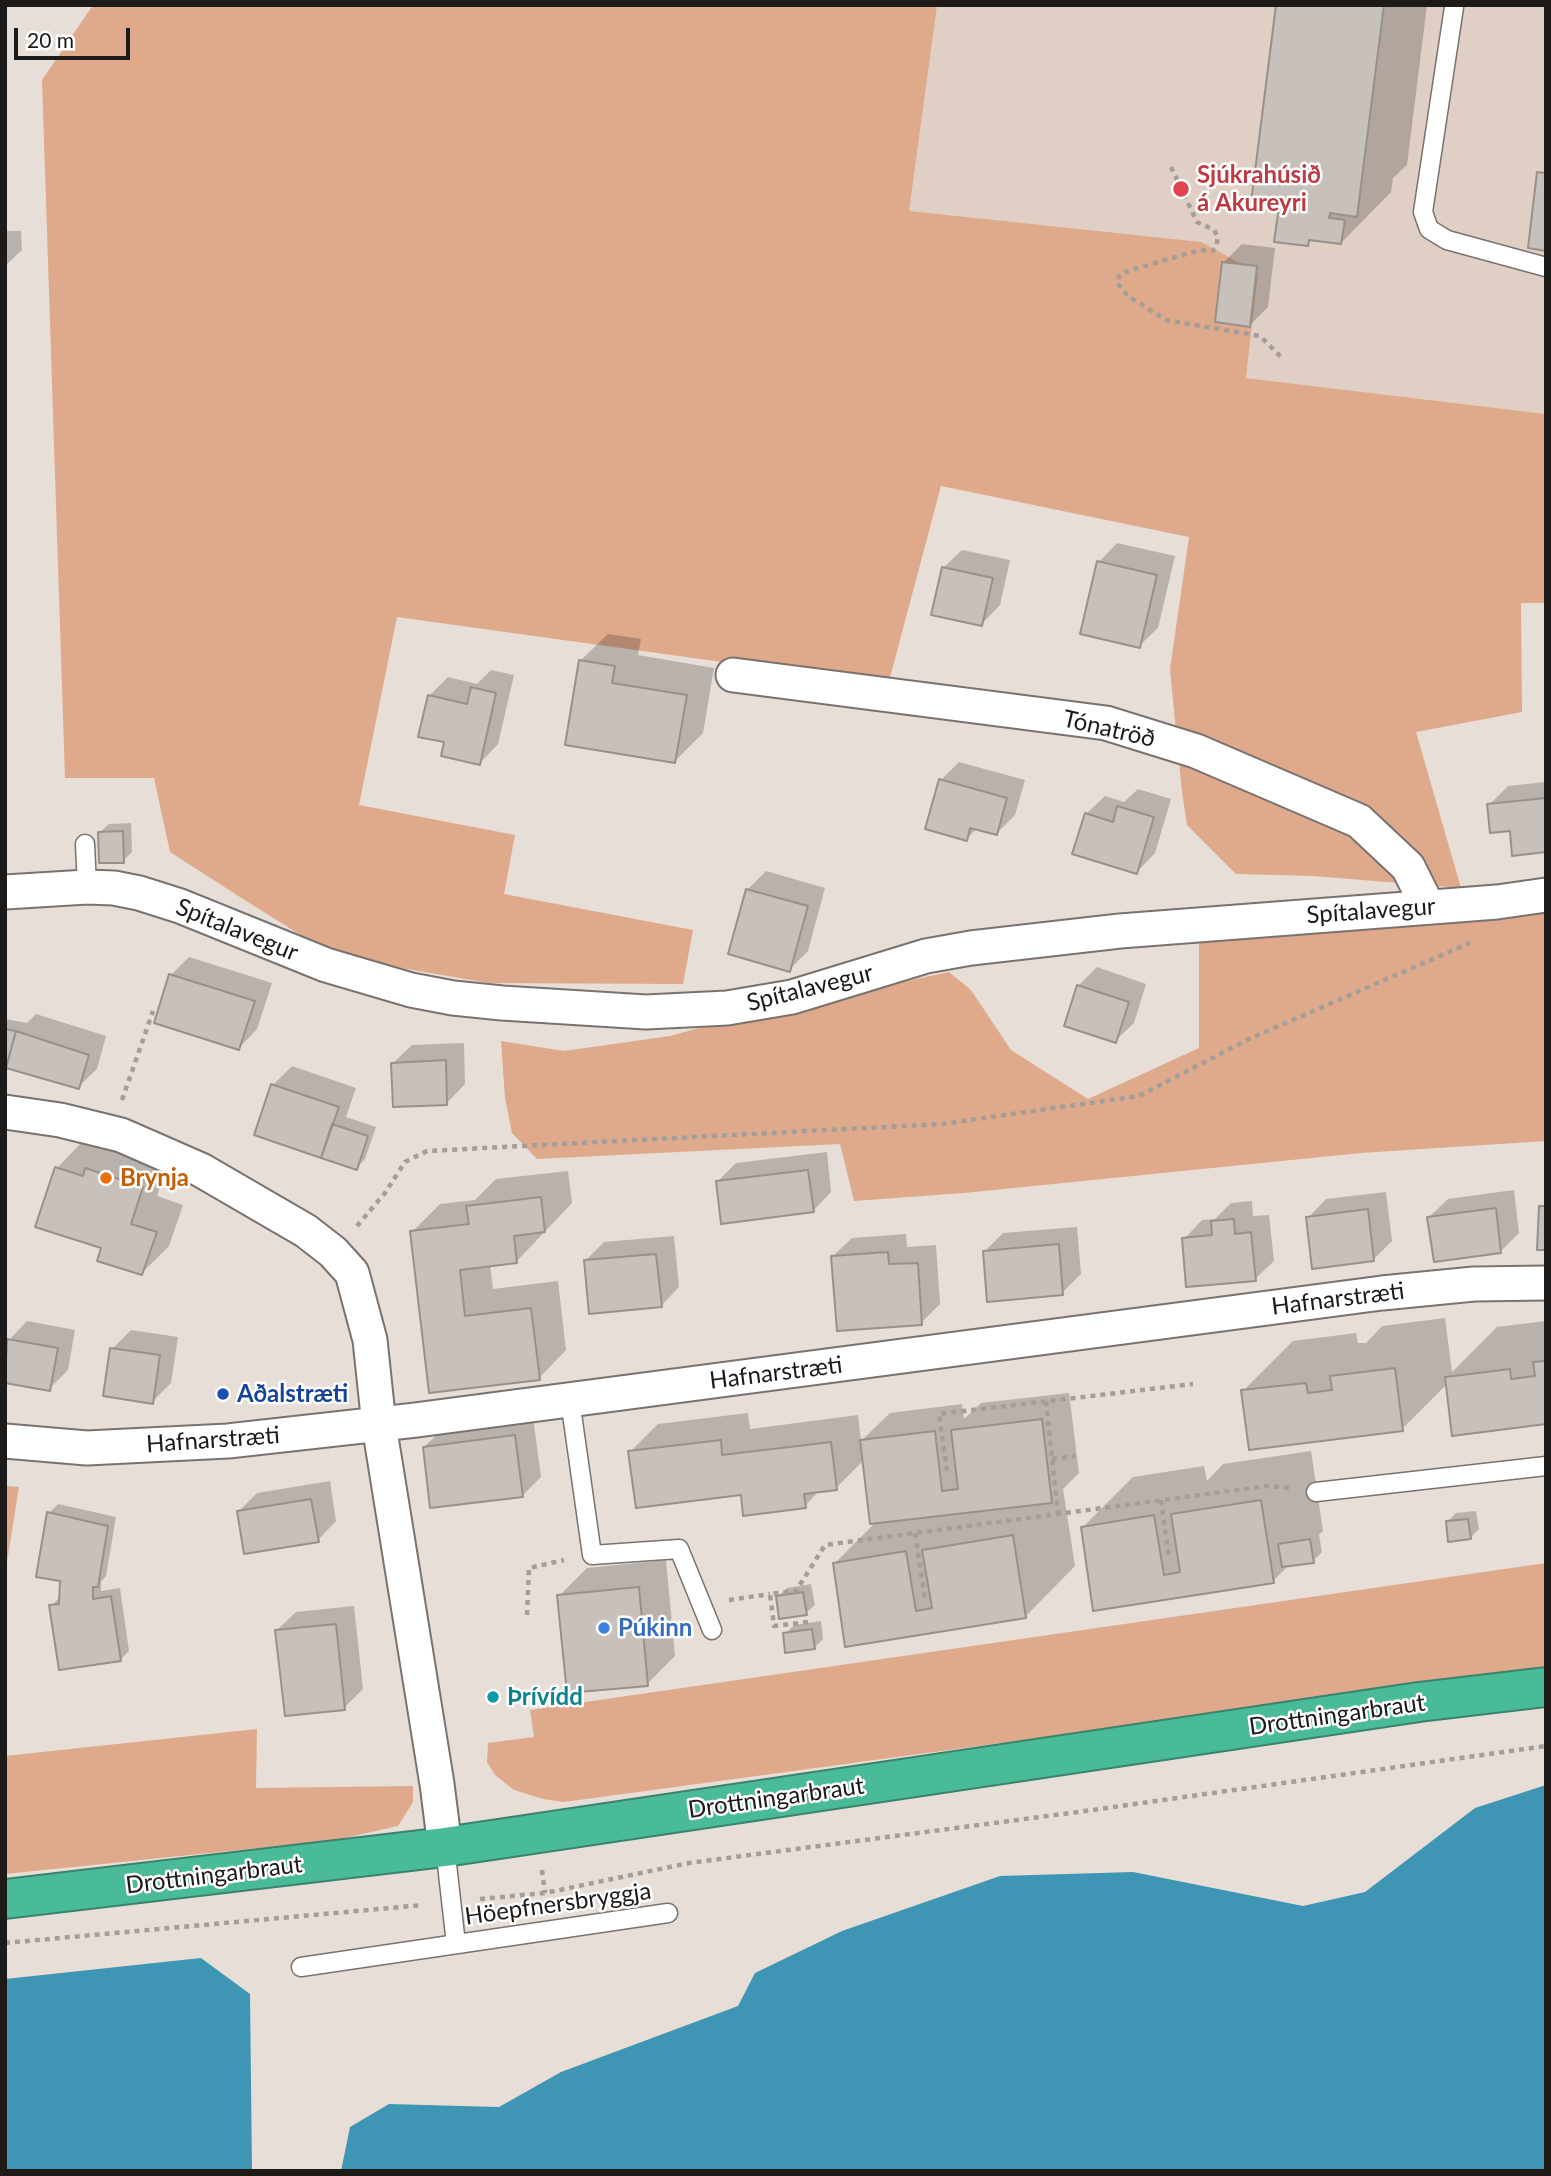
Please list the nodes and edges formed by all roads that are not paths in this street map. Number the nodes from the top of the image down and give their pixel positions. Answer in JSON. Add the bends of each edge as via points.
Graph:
{"nodes":[{"id":1,"x":1454,"y":7,"type":"dead end"},
{"id":2,"x":1546,"y":267,"type":"edge"},
{"id":3,"x":733,"y":675,"type":"dead end"},
{"id":4,"x":85,"y":844,"type":"dead end"},
{"id":5,"x":87,"y":887,"type":"junction"},
{"id":6,"x":5,"y":892,"type":"edge"},
{"id":7,"x":1546,"y":895,"type":"edge"},
{"id":8,"x":1428,"y":907,"type":"junction"},
{"id":9,"x":5,"y":1112,"type":"edge"},
{"id":10,"x":1546,"y":1283,"type":"edge"},
{"id":11,"x":570,"y":1400,"type":"junction"},
{"id":12,"x":379,"y":1425,"type":"junction"},
{"id":13,"x":5,"y":1441,"type":"edge"},
{"id":14,"x":1546,"y":1466,"type":"edge"},
{"id":15,"x":1316,"y":1492,"type":"road end"},
{"id":16,"x":712,"y":1630,"type":"dead end"},
{"id":17,"x":1546,"y":1687,"type":"edge"},
{"id":18,"x":444,"y":1847,"type":"junction"},
{"id":19,"x":5,"y":1899,"type":"edge"},
{"id":20,"x":667,"y":1913,"type":"dead end"},
{"id":21,"x":456,"y":1944,"type":"junction"},
{"id":22,"x":301,"y":1967,"type":"dead end"}],
"edges":[{"from":1,"to":2,"type":"lane","via":[[1423,212],[1429,229],[1447,240]]},
{"from":3,"to":8,"type":"street","name":"Tónatröð","via":[[1105,723],[1196,751],[1359,821],[1408,867]]},
{"from":4,"to":5,"type":"lane"},
{"from":5,"to":6,"type":"street","name":"Spítalavegur"},
{"from":5,"to":8,"type":"street","name":"Spítalavegur","via":[[139,893],[180,906],[326,965],[411,990],[502,1003],[646,1012],[727,1008],[792,997],[926,956],[971,948]]},
{"from":7,"to":8,"type":"street","name":"Spítalavegur"},
{"from":9,"to":12,"type":"street","via":[[121,1135],[201,1170],[306,1231],[333,1252],[352,1273],[363,1309]]},
{"from":10,"to":11,"type":"street","name":"Hafnarstræti","via":[[1382,1293]]},
{"from":11,"to":12,"type":"street","name":"Hafnarstræti"},
{"from":11,"to":16,"type":"lane","via":[[592,1555],[679,1549]]},
{"from":12,"to":13,"type":"street","name":"Hafnarstræti","via":[[120,1447]]},
{"from":12,"to":18,"type":"street"},
{"from":14,"to":15,"type":"lane"},
{"from":17,"to":18,"type":"highway","name":"Drottningarbraut"},
{"from":18,"to":19,"type":"highway","name":"Drottningarbraut"},
{"from":18,"to":21,"type":"lane","name":"Höepfnersbryggja"},
{"from":20,"to":21,"type":"lane","name":"Höepfnersbryggja"},
{"from":21,"to":22,"type":"lane","name":"Höepfnersbryggja"}]}
